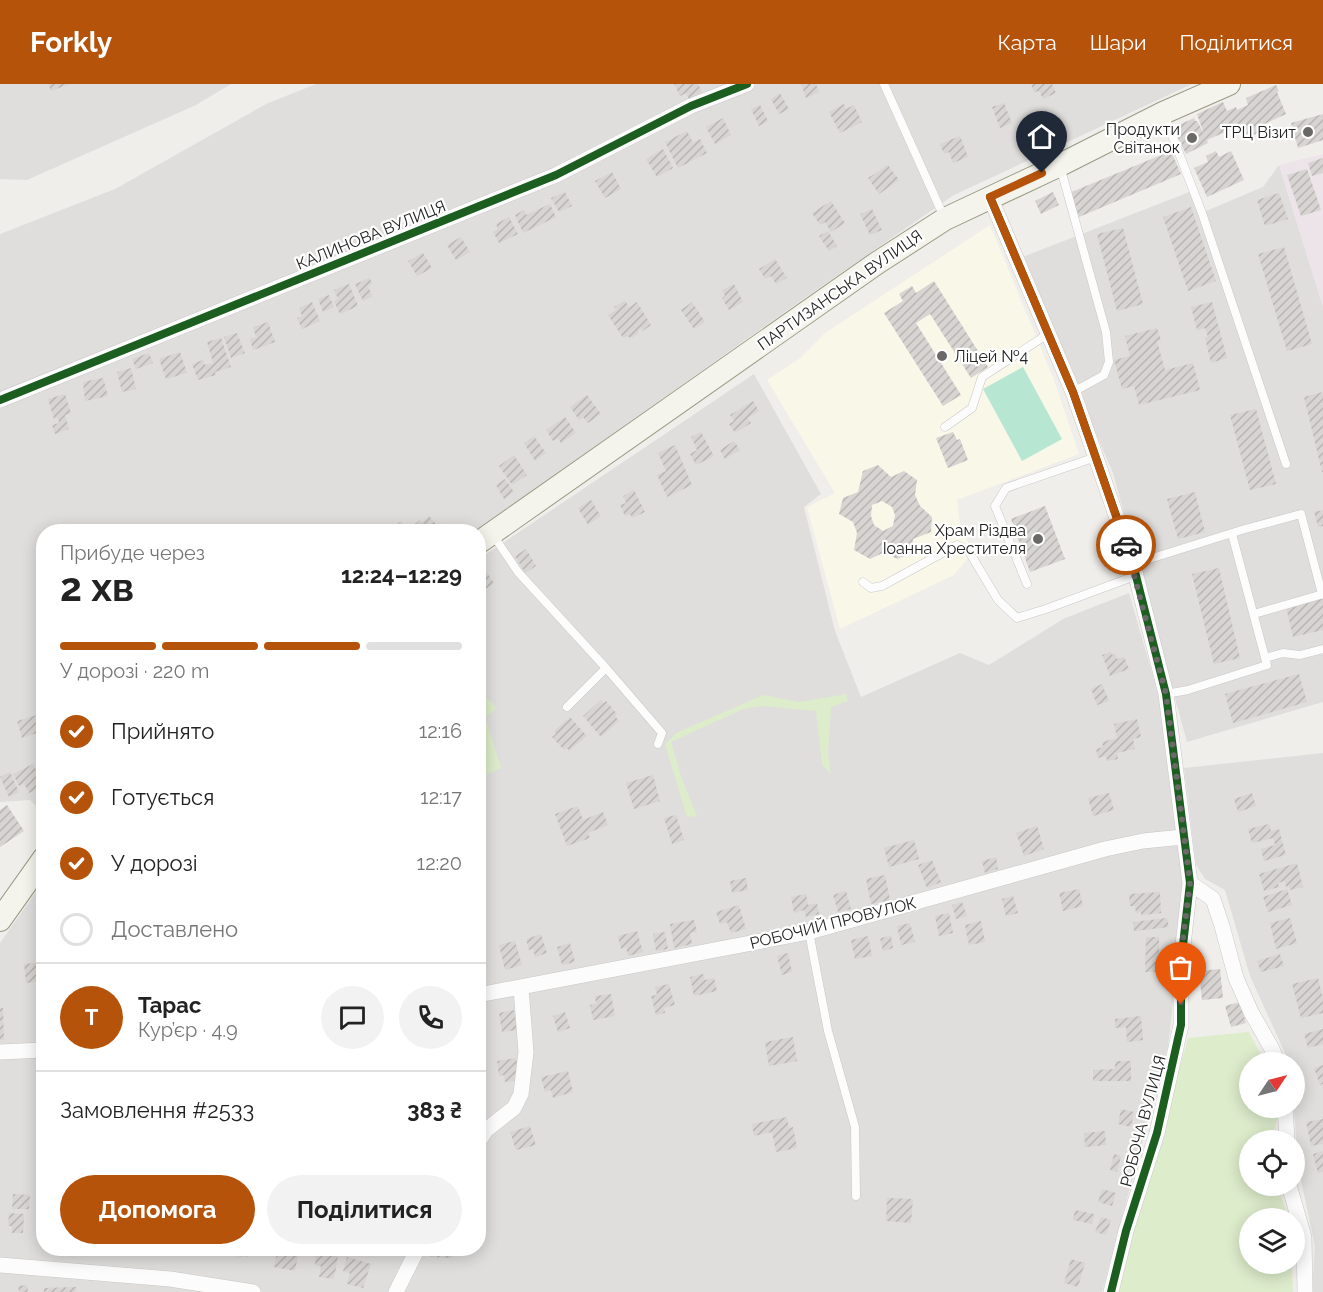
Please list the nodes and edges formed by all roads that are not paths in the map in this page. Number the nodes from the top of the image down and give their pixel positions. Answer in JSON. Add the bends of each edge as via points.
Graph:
{"nodes":[{"id":1,"x":747,"y":84,"type":"edge"},
{"id":2,"x":884,"y":84,"type":"edge"},
{"id":3,"x":1230,"y":84,"type":"edge"},
{"id":4,"x":1163,"y":113,"type":"junction"},
{"id":5,"x":1060,"y":165,"type":"junction"},
{"id":6,"x":990,"y":197,"type":"junction"},
{"id":7,"x":945,"y":219,"type":"junction"},
{"id":8,"x":1048,"y":334,"type":"junction"},
{"id":9,"x":1073,"y":392,"type":"junction"},
{"id":10,"x":0,"y":400,"type":"edge"},
{"id":11,"x":945,"y":427,"type":"dead end"},
{"id":12,"x":1096,"y":457,"type":"junction"},
{"id":13,"x":1286,"y":464,"type":"dead end"},
{"id":14,"x":1232,"y":534,"type":"junction"},
{"id":15,"x":486,"y":538,"type":"edge"},
{"id":16,"x":486,"y":540,"type":"edge"},
{"id":17,"x":1134,"y":570,"type":"junction"},
{"id":18,"x":863,"y":582,"type":"dead end"},
{"id":19,"x":1027,"y":584,"type":"dead end"},
{"id":20,"x":1323,"y":594,"type":"edge"},
{"id":21,"x":1254,"y":614,"type":"junction"},
{"id":22,"x":1323,"y":649,"type":"edge"},
{"id":23,"x":1265,"y":658,"type":"junction"},
{"id":24,"x":606,"y":668,"type":"junction"},
{"id":25,"x":1166,"y":694,"type":"junction"},
{"id":26,"x":567,"y":707,"type":"dead end"},
{"id":27,"x":658,"y":744,"type":"dead end"},
{"id":28,"x":1183,"y":837,"type":"junction"},
{"id":29,"x":36,"y":868,"type":"edge"},
{"id":30,"x":1190,"y":883,"type":"junction"},
{"id":31,"x":3,"y":908,"type":"edge"},
{"id":32,"x":809,"y":932,"type":"junction"},
{"id":33,"x":521,"y":988,"type":"junction"},
{"id":34,"x":486,"y":994,"type":"edge"},
{"id":35,"x":36,"y":1050,"type":"edge"},
{"id":36,"x":0,"y":1052,"type":"edge"},
{"id":37,"x":1273,"y":1052,"type":"edge"},
{"id":38,"x":486,"y":1130,"type":"edge"},
{"id":39,"x":856,"y":1196,"type":"dead end"},
{"id":40,"x":1292,"y":1196,"type":"edge"},
{"id":41,"x":414,"y":1256,"type":"edge"},
{"id":42,"x":0,"y":1265,"type":"edge"},
{"id":43,"x":253,"y":1292,"type":"edge"},
{"id":44,"x":396,"y":1292,"type":"edge"},
{"id":45,"x":1111,"y":1292,"type":"edge"},
{"id":46,"x":1305,"y":1292,"type":"edge"}],
"edges":[{"from":1,"to":10,"type":"street","name":"КАЛИНОВА ВУЛИЦЯ","via":[[691,106],[556,175]]},
{"from":2,"to":7,"type":"lane"},
{"from":3,"to":4,"type":"main road","name":"ПАРТИЗАНСЬКА ВУЛИЦЯ"},
{"from":4,"to":5,"type":"main road","name":"ПАРТИЗАНСЬКА ВУЛИЦЯ"},
{"from":4,"to":13,"type":"lane","via":[[1202,213]]},
{"from":5,"to":6,"type":"main road","name":"ПАРТИЗАНСЬКА ВУЛИЦЯ"},
{"from":5,"to":9,"type":"lane","via":[[1106,332],[1109,362],[1104,375]]},
{"from":6,"to":7,"type":"main road","name":"ПАРТИЗАНСЬКА ВУЛИЦЯ"},
{"from":6,"to":8,"type":"street","name":"РОБОЧА ВУЛИЦЯ"},
{"from":7,"to":15,"type":"main road","name":"ПАРТИЗАНСЬКА ВУЛИЦЯ"},
{"from":8,"to":9,"type":"street","name":"РОБОЧА ВУЛИЦЯ"},
{"from":8,"to":11,"type":"lane","via":[[982,377],[972,408]]},
{"from":9,"to":12,"type":"street","name":"РОБОЧА ВУЛИЦЯ"},
{"from":12,"to":17,"type":"street","name":"РОБОЧА ВУЛИЦЯ"},
{"from":12,"to":19,"type":"lane","via":[[1006,488],[996,506]]},
{"from":14,"to":17,"type":"lane"},
{"from":14,"to":20,"type":"lane","via":[[1301,514]]},
{"from":14,"to":21,"type":"lane"},
{"from":16,"to":24,"type":"lane"},
{"from":17,"to":18,"type":"lane","via":[[1017,618],[998,600],[969,550],[957,545],[882,586],[871,588]]},
{"from":17,"to":25,"type":"street","name":"РОБОЧА ВУЛИЦЯ"},
{"from":20,"to":21,"type":"lane"},
{"from":21,"to":23,"type":"lane"},
{"from":22,"to":23,"type":"lane"},
{"from":23,"to":25,"type":"lane","via":[[1267,665]]},
{"from":24,"to":26,"type":"lane"},
{"from":24,"to":27,"type":"lane","via":[[662,733]]},
{"from":25,"to":28,"type":"street","name":"РОБОЧА ВУЛИЦЯ"},
{"from":28,"to":30,"type":"street","name":"РОБОЧА ВУЛИЦЯ"},
{"from":28,"to":32,"type":"street","name":"РОБОЧИЙ ПРОВУЛОК","via":[[1105,849]]},
{"from":29,"to":31,"type":"main road"},
{"from":30,"to":37,"type":"street","via":[[1213,899],[1236,978]]},
{"from":30,"to":45,"type":"street","name":"РОБОЧА ВУЛИЦЯ","via":[[1180,963],[1181,1025],[1157,1133]]},
{"from":32,"to":33,"type":"street","name":"РОБОЧИЙ ПРОВУЛОК"},
{"from":32,"to":39,"type":"lane","via":[[828,1031],[855,1127]]},
{"from":33,"to":34,"type":"street","name":"РОБОЧИЙ ПРОВУЛОК"},
{"from":33,"to":38,"type":"street","via":[[526,1052],[521,1094],[514,1108]]},
{"from":35,"to":36,"type":"street"},
{"from":40,"to":46,"type":"street","via":[[1304,1237]]},
{"from":41,"to":44,"type":"street"},
{"from":42,"to":43,"type":"street","via":[[170,1279]]}]}
